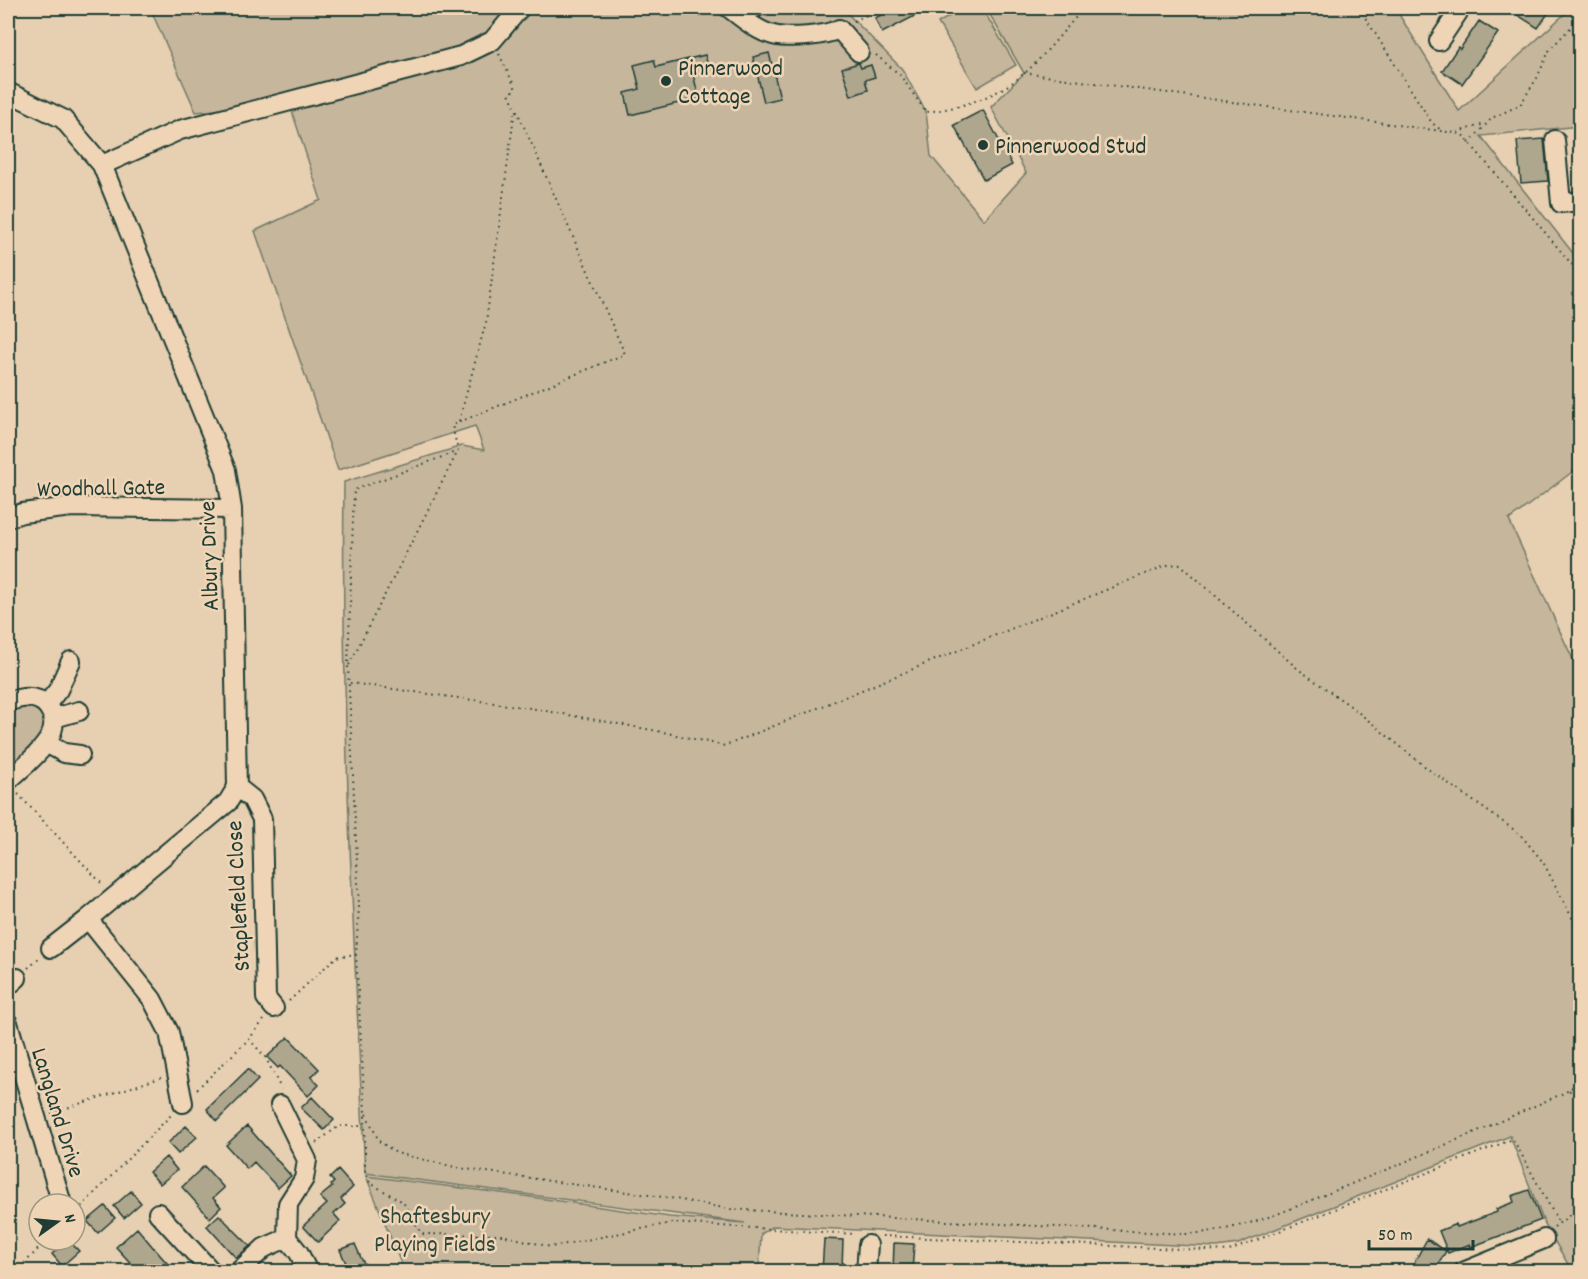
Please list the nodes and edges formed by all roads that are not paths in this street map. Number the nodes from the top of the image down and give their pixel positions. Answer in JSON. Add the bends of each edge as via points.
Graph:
{"nodes":[{"id":1,"x":520,"y":8,"type":"edge"},
{"id":2,"x":729,"y":8,"type":"edge"},
{"id":3,"x":743,"y":8,"type":"edge"},
{"id":4,"x":755,"y":8,"type":"edge"},
{"id":5,"x":1461,"y":8,"type":"edge"},
{"id":6,"x":1439,"y":41,"type":"dead end"},
{"id":7,"x":866,"y":52,"type":"road end"},
{"id":8,"x":8,"y":92,"type":"edge"},
{"id":9,"x":1555,"y":140,"type":"dead end"},
{"id":10,"x":102,"y":165,"type":"junction"},
{"id":11,"x":1581,"y":201,"type":"edge"},
{"id":12,"x":232,"y":509,"type":"junction"},
{"id":13,"x":8,"y":518,"type":"edge"},
{"id":14,"x":71,"y":661,"type":"dead end"},
{"id":15,"x":8,"y":702,"type":"edge"},
{"id":16,"x":50,"y":711,"type":"junction"},
{"id":17,"x":79,"y":711,"type":"dead end"},
{"id":18,"x":46,"y":743,"type":"junction"},
{"id":19,"x":80,"y":755,"type":"dead end"},
{"id":20,"x":11,"y":786,"type":"edge"},
{"id":21,"x":237,"y":788,"type":"junction"},
{"id":22,"x":88,"y":920,"type":"junction"},
{"id":23,"x":51,"y":948,"type":"road end"},
{"id":24,"x":274,"y":1008,"type":"road end"},
{"id":25,"x":8,"y":1030,"type":"edge"},
{"id":26,"x":183,"y":1103,"type":"road end"},
{"id":27,"x":280,"y":1105,"type":"road end"},
{"id":28,"x":58,"y":1192,"type":"edge"},
{"id":29,"x":158,"y":1213,"type":"dead end"},
{"id":30,"x":287,"y":1238,"type":"junction"},
{"id":31,"x":868,"y":1238,"type":"road end"},
{"id":32,"x":1544,"y":1239,"type":"dead end"},
{"id":33,"x":212,"y":1272,"type":"edge"},
{"id":34,"x":238,"y":1272,"type":"edge"},
{"id":35,"x":308,"y":1272,"type":"edge"},
{"id":36,"x":866,"y":1272,"type":"edge"},
{"id":37,"x":1463,"y":1272,"type":"edge"}],
"edges":[{"from":1,"to":10,"type":"street","via":[[492,41],[462,56],[180,130]]},
{"from":2,"to":7,"type":"street","via":[[773,35],[813,36],[839,29]]},
{"from":3,"to":4,"type":"street"},
{"from":5,"to":6,"type":"street"},
{"from":8,"to":10,"type":"street","name":"Albury Drive","via":[[63,119]]},
{"from":9,"to":11,"type":"street","via":[[1562,203]]},
{"from":10,"to":12,"type":"street","name":"Albury Drive","via":[[226,470]]},
{"from":12,"to":13,"type":"street","name":"Woodhall Gate","via":[[72,507]]},
{"from":12,"to":21,"type":"street","name":"Albury Drive"},
{"from":14,"to":16,"type":"street"},
{"from":15,"to":16,"type":"street","via":[[34,698]]},
{"from":16,"to":17,"type":"street"},
{"from":16,"to":18,"type":"street","via":[[53,731]]},
{"from":18,"to":19,"type":"street","via":[[64,753]]},
{"from":18,"to":20,"type":"street"},
{"from":21,"to":22,"type":"street","via":[[228,802]]},
{"from":21,"to":24,"type":"street","name":"Staplefield Close","via":[[252,799],[262,819],[266,998]]},
{"from":22,"to":23,"type":"street"},
{"from":22,"to":26,"type":"street","via":[[152,999],[169,1032]]},
{"from":25,"to":28,"type":"street","name":"Langland Drive"},
{"from":27,"to":30,"type":"street","via":[[307,1160],[304,1179],[288,1204]]},
{"from":29,"to":33,"type":"street"},
{"from":30,"to":34,"type":"street","via":[[264,1248]]},
{"from":30,"to":35,"type":"street"},
{"from":31,"to":36,"type":"street"},
{"from":32,"to":37,"type":"street"}]}
